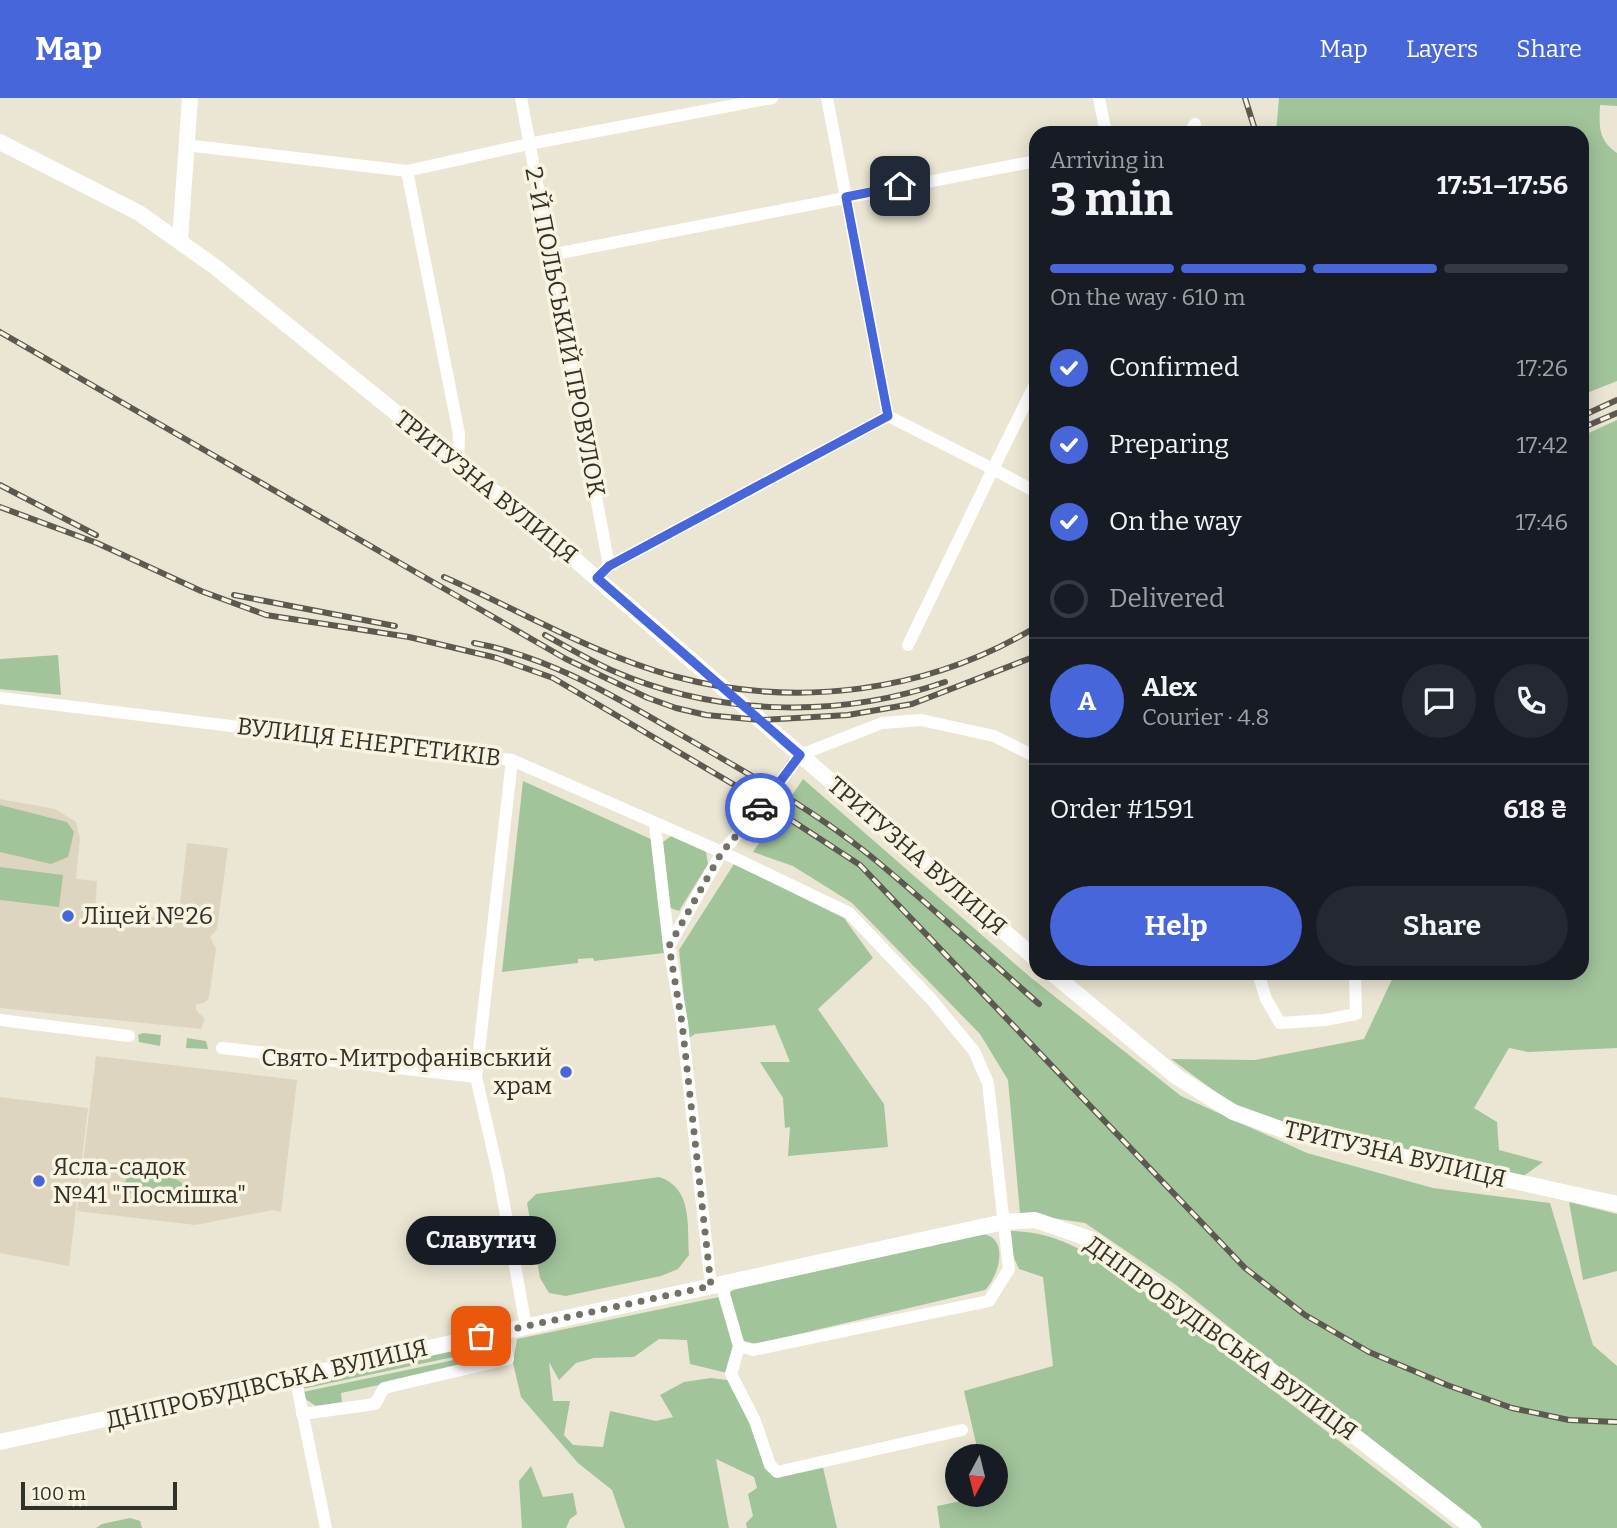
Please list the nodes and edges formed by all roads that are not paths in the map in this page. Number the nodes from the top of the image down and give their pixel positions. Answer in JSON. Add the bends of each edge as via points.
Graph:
{"nodes":[{"id":1,"x":190,"y":98,"type":"edge"},
{"id":2,"x":520,"y":98,"type":"edge"},
{"id":3,"x":772,"y":98,"type":"edge"},
{"id":4,"x":827,"y":98,"type":"edge"},
{"id":5,"x":1099,"y":98,"type":"edge"},
{"id":6,"x":1105,"y":126,"type":"edge"},
{"id":7,"x":0,"y":142,"type":"edge"},
{"id":8,"x":529,"y":144,"type":"junction"},
{"id":9,"x":185,"y":145,"type":"junction"},
{"id":10,"x":1029,"y":162,"type":"edge"},
{"id":11,"x":407,"y":171,"type":"junction"},
{"id":12,"x":846,"y":197,"type":"junction"},
{"id":13,"x":180,"y":240,"type":"junction"},
{"id":14,"x":550,"y":255,"type":"junction"},
{"id":15,"x":1029,"y":396,"type":"edge"},
{"id":16,"x":888,"y":416,"type":"junction"},
{"id":17,"x":458,"y":462,"type":"junction"},
{"id":18,"x":993,"y":469,"type":"junction"},
{"id":19,"x":1029,"y":488,"type":"edge"},
{"id":20,"x":609,"y":566,"type":"junction"},
{"id":21,"x":597,"y":578,"type":"junction"},
{"id":22,"x":908,"y":645,"type":"dead end"},
{"id":23,"x":0,"y":698,"type":"edge"},
{"id":24,"x":1029,"y":753,"type":"edge"},
{"id":25,"x":800,"y":755,"type":"junction"},
{"id":26,"x":512,"y":760,"type":"junction"},
{"id":27,"x":655,"y":825,"type":"junction"},
{"id":28,"x":722,"y":852,"type":"junction"},
{"id":29,"x":669,"y":946,"type":"junction"},
{"id":30,"x":1029,"y":953,"type":"edge"},
{"id":31,"x":1060,"y":980,"type":"edge"},
{"id":32,"x":1260,"y":980,"type":"edge"},
{"id":33,"x":1355,"y":980,"type":"edge"},
{"id":34,"x":0,"y":1020,"type":"edge"},
{"id":35,"x":129,"y":1036,"type":"dead end"},
{"id":36,"x":222,"y":1048,"type":"dead end"},
{"id":37,"x":476,"y":1077,"type":"junction"},
{"id":38,"x":1617,"y":1204,"type":"edge"},
{"id":39,"x":1004,"y":1222,"type":"junction"},
{"id":40,"x":716,"y":1285,"type":"junction"},
{"id":41,"x":526,"y":1326,"type":"junction"},
{"id":42,"x":503,"y":1332,"type":"junction"},
{"id":43,"x":739,"y":1346,"type":"junction"},
{"id":44,"x":295,"y":1376,"type":"junction"},
{"id":45,"x":302,"y":1414,"type":"junction"},
{"id":46,"x":962,"y":1430,"type":"dead end"},
{"id":47,"x":0,"y":1442,"type":"edge"},
{"id":48,"x":326,"y":1528,"type":"edge"},
{"id":49,"x":1473,"y":1528,"type":"edge"}],
"edges":[{"from":1,"to":9,"type":"street"},
{"from":2,"to":8,"type":"street","name":"2-Й ПОЛЬСЬКИЙ ПРОВУЛОК"},
{"from":3,"to":8,"type":"street"},
{"from":4,"to":12,"type":"street"},
{"from":5,"to":6,"type":"street"},
{"from":7,"to":13,"type":"street","name":"ТРИТУЗНА ВУЛИЦЯ","via":[[128,207]]},
{"from":8,"to":11,"type":"street"},
{"from":8,"to":14,"type":"street","name":"2-Й ПОЛЬСЬКИЙ ПРОВУЛОК"},
{"from":9,"to":11,"type":"street"},
{"from":9,"to":13,"type":"street"},
{"from":10,"to":12,"type":"street"},
{"from":11,"to":17,"type":"street","via":[[459,434]]},
{"from":12,"to":14,"type":"street"},
{"from":12,"to":16,"type":"street"},
{"from":13,"to":17,"type":"street","name":"ТРИТУЗНА ВУЛИЦЯ"},
{"from":14,"to":20,"type":"street","name":"2-Й ПОЛЬСЬКИЙ ПРОВУЛОК"},
{"from":15,"to":18,"type":"street"},
{"from":16,"to":18,"type":"street"},
{"from":16,"to":20,"type":"street"},
{"from":17,"to":21,"type":"street","name":"ТРИТУЗНА ВУЛИЦЯ"},
{"from":18,"to":19,"type":"street"},
{"from":18,"to":22,"type":"street"},
{"from":20,"to":21,"type":"street"},
{"from":21,"to":25,"type":"street","name":"ТРИТУЗНА ВУЛИЦЯ"},
{"from":23,"to":26,"type":"street","name":"ВУЛИЦЯ ЕНЕРГЕТИКІВ"},
{"from":24,"to":25,"type":"street","via":[[995,736],[921,720],[881,723]]},
{"from":25,"to":28,"type":"street"},
{"from":25,"to":30,"type":"street","name":"ТРИТУЗНА ВУЛИЦЯ"},
{"from":26,"to":27,"type":"street","name":"ВУЛИЦЯ ЕНЕРГЕТИКІВ"},
{"from":26,"to":37,"type":"street"},
{"from":27,"to":28,"type":"street","name":"ВУЛИЦЯ ЕНЕРГЕТИКІВ"},
{"from":27,"to":29,"type":"street"},
{"from":28,"to":29,"type":"street"},
{"from":28,"to":39,"type":"street","name":"ВУЛИЦЯ ЕНЕРГЕТИКІВ","via":[[849,913],[974,1051],[988,1083]]},
{"from":29,"to":40,"type":"street"},
{"from":31,"to":38,"type":"street","name":"ТРИТУЗНА ВУЛИЦЯ","via":[[1177,1077],[1233,1112],[1283,1130]]},
{"from":32,"to":33,"type":"street","via":[[1280,1023],[1356,1014]]},
{"from":34,"to":35,"type":"street"},
{"from":36,"to":37,"type":"street"},
{"from":37,"to":41,"type":"street"},
{"from":39,"to":40,"type":"street","name":"ДНІПРОБУДІВСЬКА ВУЛИЦЯ"},
{"from":39,"to":43,"type":"street","name":"ВУЛИЦЯ ЕНЕРГЕТИКІВ","via":[[1009,1269],[989,1300],[754,1350]]},
{"from":39,"to":49,"type":"street","name":"ДНІПРОБУДІВСЬКА ВУЛИЦЯ","via":[[1035,1220],[1093,1240],[1235,1343]]},
{"from":40,"to":41,"type":"street","name":"ДНІПРОБУДІВСЬКА ВУЛИЦЯ"},
{"from":40,"to":43,"type":"street"},
{"from":41,"to":42,"type":"street","name":"ДНІПРОБУДІВСЬКА ВУЛИЦЯ"},
{"from":42,"to":44,"type":"street","name":"ДНІПРОБУДІВСЬКА ВУЛИЦЯ"},
{"from":42,"to":45,"type":"street","via":[[508,1359],[384,1388],[375,1404]]},
{"from":43,"to":46,"type":"street","via":[[731,1374],[777,1472]]},
{"from":44,"to":45,"type":"street"},
{"from":44,"to":47,"type":"street","name":"ДНІПРОБУДІВСЬКА ВУЛИЦЯ"},
{"from":45,"to":48,"type":"street"}]}
